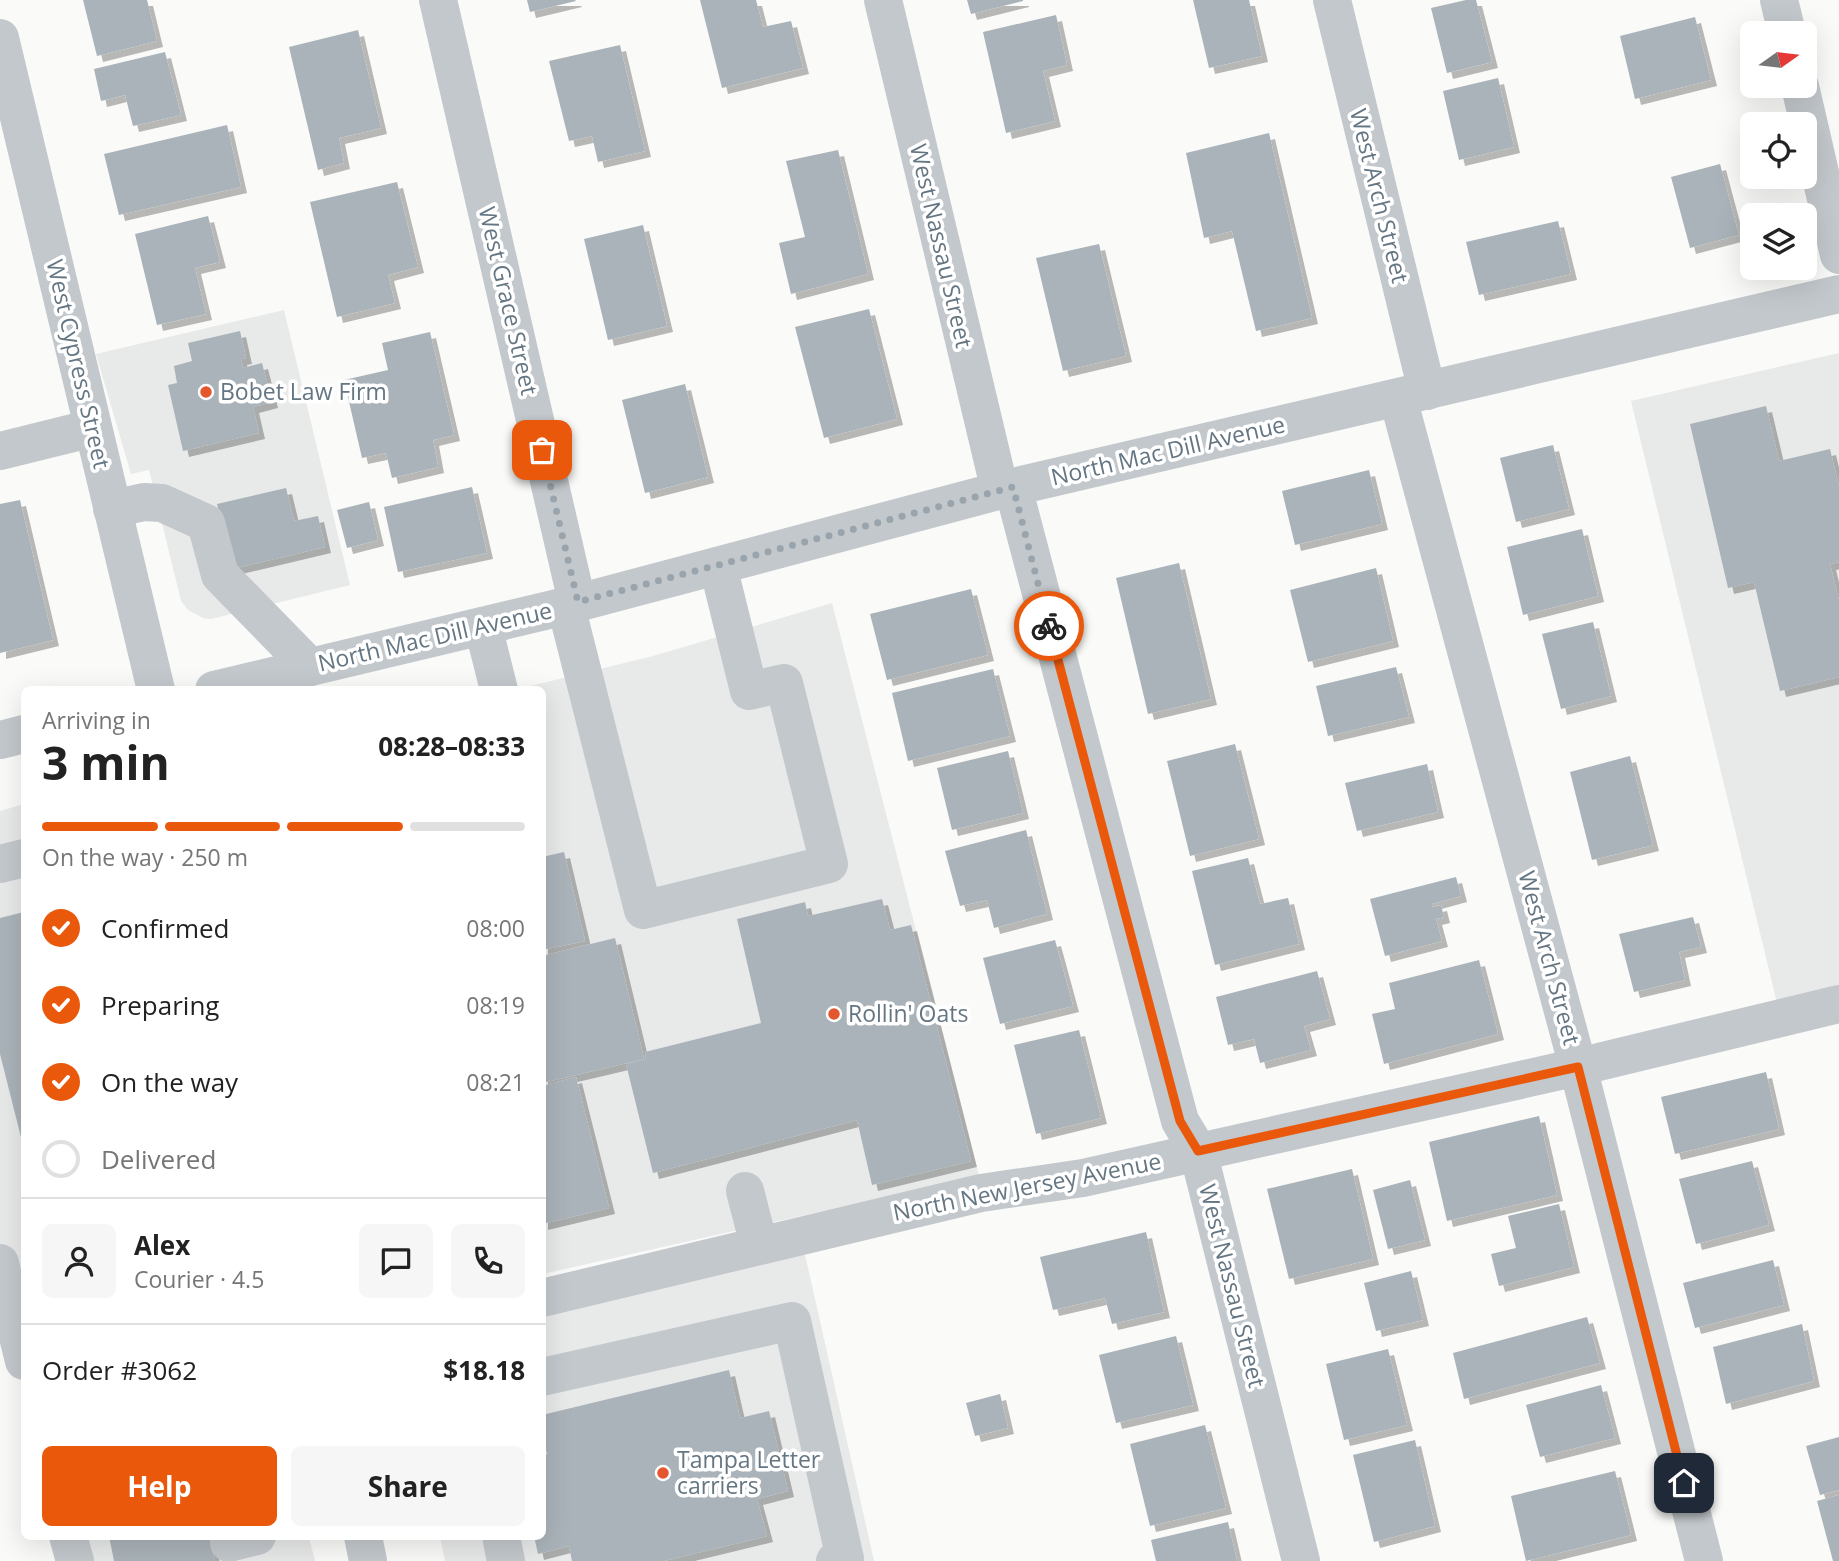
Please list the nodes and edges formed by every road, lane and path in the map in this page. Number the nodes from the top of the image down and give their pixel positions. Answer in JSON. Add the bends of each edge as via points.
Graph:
{"nodes":[{"id":1,"x":438,"y":0,"type":"edge"},
{"id":2,"x":883,"y":0,"type":"edge"},
{"id":3,"x":1332,"y":0,"type":"edge"},
{"id":4,"x":1780,"y":0,"type":"edge"},
{"id":5,"x":1784,"y":21,"type":"edge"},
{"id":6,"x":0,"y":38,"type":"edge"},
{"id":7,"x":1803,"y":98,"type":"edge"},
{"id":8,"x":1839,"y":255,"type":"edge"},
{"id":9,"x":1839,"y":294,"type":"edge"},
{"id":10,"x":1412,"y":394,"type":"junction"},
{"id":11,"x":93,"y":428,"type":"junction"},
{"id":12,"x":0,"y":451,"type":"edge"},
{"id":13,"x":1006,"y":489,"type":"junction"},
{"id":14,"x":112,"y":509,"type":"junction"},
{"id":15,"x":718,"y":566,"type":"junction"},
{"id":16,"x":572,"y":604,"type":"junction"},
{"id":17,"x":483,"y":626,"type":"junction"},
{"id":18,"x":310,"y":667,"type":"junction"},
{"id":19,"x":155,"y":686,"type":"edge"},
{"id":20,"x":231,"y":686,"type":"edge"},
{"id":21,"x":498,"y":686,"type":"edge"},
{"id":22,"x":21,"y":735,"type":"edge"},
{"id":23,"x":0,"y":740,"type":"edge"},
{"id":24,"x":21,"y":859,"type":"edge"},
{"id":25,"x":0,"y":864,"type":"edge"},
{"id":26,"x":1839,"y":1004,"type":"edge"},
{"id":27,"x":1578,"y":1067,"type":"junction"},
{"id":28,"x":1198,"y":1151,"type":"junction"},
{"id":29,"x":745,"y":1191,"type":"dead end"},
{"id":30,"x":759,"y":1245,"type":"junction"},
{"id":31,"x":0,"y":1263,"type":"edge"},
{"id":32,"x":546,"y":1297,"type":"edge"},
{"id":33,"x":21,"y":1349,"type":"edge"},
{"id":34,"x":546,"y":1376,"type":"edge"},
{"id":35,"x":69,"y":1540,"type":"edge"},
{"id":36,"x":364,"y":1540,"type":"edge"},
{"id":37,"x":502,"y":1540,"type":"edge"},
{"id":38,"x":75,"y":1561,"type":"edge"},
{"id":39,"x":368,"y":1561,"type":"edge"},
{"id":40,"x":506,"y":1561,"type":"edge"},
{"id":41,"x":835,"y":1561,"type":"edge"},
{"id":42,"x":1301,"y":1561,"type":"edge"},
{"id":43,"x":1704,"y":1561,"type":"edge"}],
"edges":[{"from":1,"to":16,"type":"street","name":"West Grace Street"},
{"from":2,"to":13,"type":"street","name":"West Nassau Street"},
{"from":3,"to":10,"type":"street","name":"West Arch Street"},
{"from":4,"to":5,"type":"street"},
{"from":6,"to":11,"type":"street","name":"West Cypress Street"},
{"from":7,"to":8,"type":"street"},
{"from":9,"to":10,"type":"street","name":"North Mac Dill Avenue"},
{"from":10,"to":13,"type":"street","name":"North Mac Dill Avenue"},
{"from":10,"to":27,"type":"street","name":"West Arch Street"},
{"from":11,"to":12,"type":"street"},
{"from":11,"to":14,"type":"street","name":"West Cypress Street"},
{"from":13,"to":15,"type":"street","name":"North Mac Dill Avenue"},
{"from":13,"to":28,"type":"street","name":"West Nassau Street","via":[[1180,1121]]},
{"from":14,"to":18,"type":"street","via":[[162,503],[206,523],[220,575]]},
{"from":14,"to":19,"type":"street","name":"West Cypress Street"},
{"from":15,"to":16,"type":"street","name":"North Mac Dill Avenue"},
{"from":15,"to":16,"type":"street","name":"West Grace Street","via":[[749,691],[784,683],[829,864],[643,910]]},
{"from":16,"to":17,"type":"street","name":"North Mac Dill Avenue"},
{"from":17,"to":18,"type":"street","name":"North Mac Dill Avenue"},
{"from":17,"to":21,"type":"street"},
{"from":18,"to":20,"type":"street","name":"North Mac Dill Avenue"},
{"from":22,"to":23,"type":"street"},
{"from":24,"to":25,"type":"street"},
{"from":26,"to":27,"type":"street","name":"North New Jersey Avenue"},
{"from":27,"to":28,"type":"street","name":"North New Jersey Avenue"},
{"from":27,"to":43,"type":"street","name":"West Arch Street"},
{"from":28,"to":30,"type":"street","name":"North New Jersey Avenue","via":[[1083,1178],[981,1193]]},
{"from":28,"to":42,"type":"street","name":"West Nassau Street"},
{"from":29,"to":30,"type":"street"},
{"from":30,"to":32,"type":"street","name":"North New Jersey Avenue"},
{"from":31,"to":33,"type":"street"},
{"from":34,"to":41,"type":"street","via":[[792,1321],[845,1559]]},
{"from":35,"to":38,"type":"street"},
{"from":36,"to":39,"type":"street"},
{"from":37,"to":40,"type":"street"}]}
